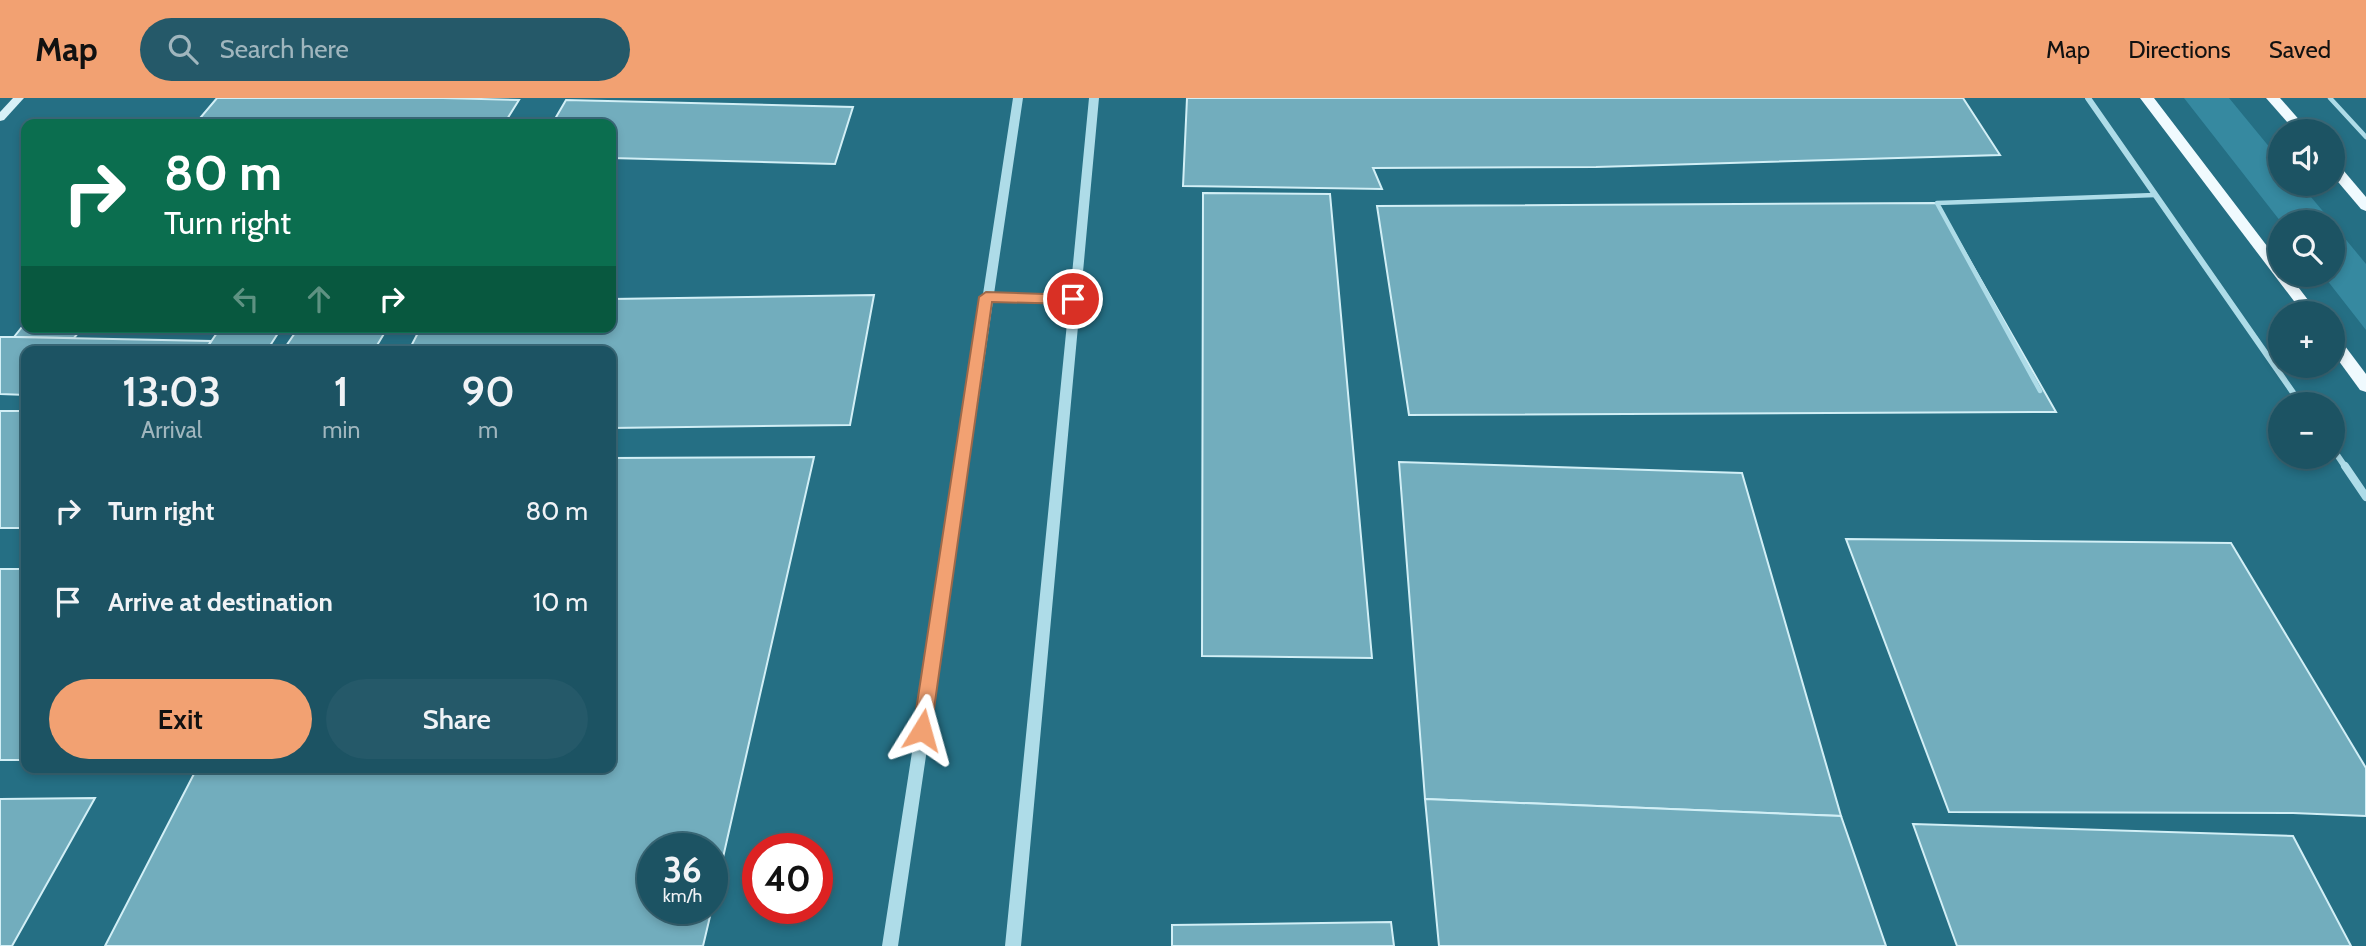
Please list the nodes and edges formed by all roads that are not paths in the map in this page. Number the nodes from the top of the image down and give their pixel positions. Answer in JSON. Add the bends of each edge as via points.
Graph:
{"nodes":[{"id":1,"x":19,"y":98,"type":"edge"},
{"id":2,"x":1018,"y":98,"type":"edge"},
{"id":3,"x":1094,"y":98,"type":"edge"},
{"id":4,"x":2088,"y":98,"type":"edge"},
{"id":5,"x":2147,"y":98,"type":"edge"},
{"id":6,"x":2273,"y":98,"type":"edge"},
{"id":7,"x":2330,"y":98,"type":"edge"},
{"id":8,"x":0,"y":118,"type":"edge"},
{"id":9,"x":2291,"y":119,"type":"edge"},
{"id":10,"x":2366,"y":137,"type":"edge"},
{"id":11,"x":2345,"y":181,"type":"edge"},
{"id":12,"x":2155,"y":195,"type":"junction"},
{"id":13,"x":2366,"y":206,"type":"edge"},
{"id":14,"x":2268,"y":257,"type":"edge"},
{"id":15,"x":2291,"y":287,"type":"edge"},
{"id":16,"x":986,"y":297,"type":"junction"},
{"id":17,"x":1073,"y":299,"type":"junction"},
{"id":18,"x":2302,"y":301,"type":"edge"},
{"id":19,"x":2345,"y":358,"type":"edge"},
{"id":20,"x":2366,"y":386,"type":"edge"},
{"id":21,"x":2040,"y":391,"type":"dead end"},
{"id":22,"x":2293,"y":392,"type":"edge"},
{"id":23,"x":2345,"y":466,"type":"edge"},
{"id":24,"x":2366,"y":497,"type":"edge"},
{"id":25,"x":890,"y":946,"type":"edge"},
{"id":26,"x":1013,"y":946,"type":"edge"}],
"edges":[{"from":1,"to":8,"type":"main road"},
{"from":2,"to":16,"type":"street"},
{"from":3,"to":17,"type":"street"},
{"from":4,"to":12,"type":"street"},
{"from":5,"to":14,"type":"main road"},
{"from":6,"to":9,"type":"main road"},
{"from":7,"to":10,"type":"lane"},
{"from":11,"to":13,"type":"main road"},
{"from":12,"to":21,"type":"lane","via":[[1937,204]]},
{"from":12,"to":22,"type":"street"},
{"from":15,"to":18,"type":"main road"},
{"from":16,"to":17,"type":"street"},
{"from":16,"to":25,"type":"street"},
{"from":17,"to":26,"type":"street"},
{"from":19,"to":20,"type":"main road"},
{"from":23,"to":24,"type":"street"}]}
